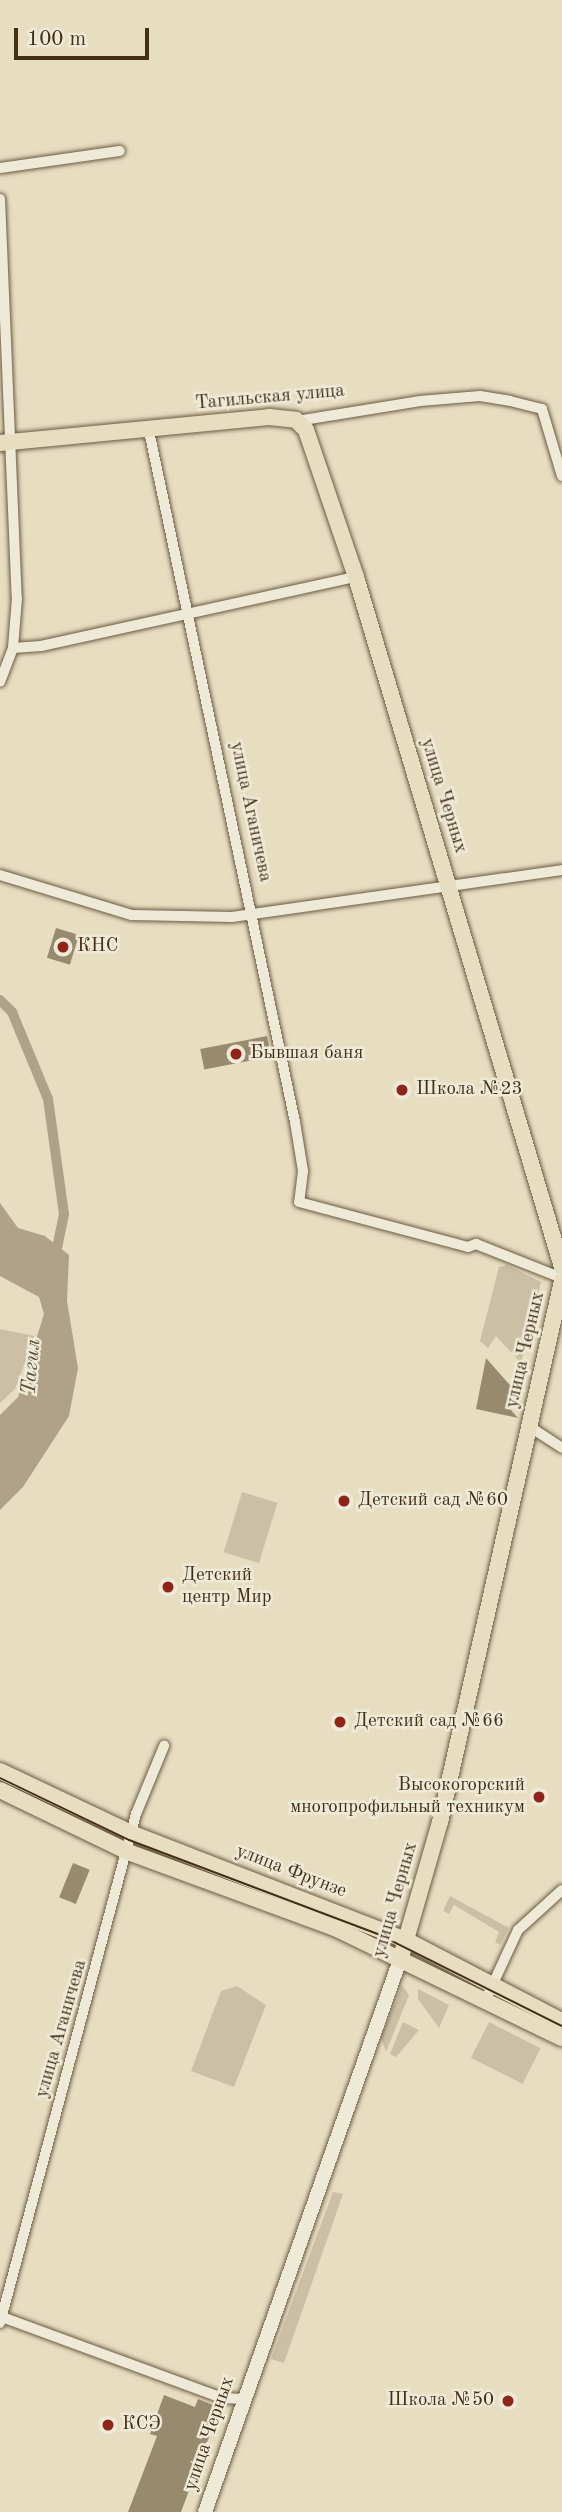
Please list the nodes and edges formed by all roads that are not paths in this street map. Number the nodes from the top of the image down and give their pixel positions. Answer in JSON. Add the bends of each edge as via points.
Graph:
{"nodes":[{"id":1,"x":120,"y":151,"type":"dead end"},
{"id":2,"x":0,"y":168,"type":"edge"},
{"id":3,"x":0,"y":199,"type":"edge"},
{"id":4,"x":297,"y":421,"type":"junction"},
{"id":5,"x":149,"y":431,"type":"junction"},
{"id":6,"x":6,"y":443,"type":"edge"},
{"id":7,"x":562,"y":476,"type":"edge"},
{"id":8,"x":356,"y":577,"type":"junction"},
{"id":9,"x":187,"y":610,"type":"junction"},
{"id":10,"x":13,"y":648,"type":"junction"},
{"id":11,"x":0,"y":682,"type":"edge"},
{"id":12,"x":562,"y":870,"type":"edge"},
{"id":13,"x":0,"y":875,"type":"edge"},
{"id":14,"x":447,"y":885,"type":"junction"},
{"id":15,"x":254,"y":914,"type":"junction"},
{"id":16,"x":562,"y":1267,"type":"edge"},
{"id":17,"x":562,"y":1280,"type":"edge"},
{"id":18,"x":530,"y":1427,"type":"junction"},
{"id":19,"x":562,"y":1448,"type":"edge"},
{"id":20,"x":164,"y":1746,"type":"dead end"},
{"id":21,"x":0,"y":1771,"type":"edge"},
{"id":22,"x":0,"y":1790,"type":"edge"},
{"id":23,"x":131,"y":1833,"type":"junction"},
{"id":24,"x":128,"y":1852,"type":"junction"},
{"id":25,"x":562,"y":1890,"type":"edge"},
{"id":26,"x":408,"y":1941,"type":"junction"},
{"id":27,"x":401,"y":1957,"type":"junction"},
{"id":28,"x":492,"y":1985,"type":"junction"},
{"id":29,"x":485,"y":2001,"type":"junction"},
{"id":30,"x":562,"y":2021,"type":"edge"},
{"id":31,"x":562,"y":2038,"type":"edge"},
{"id":32,"x":1,"y":2320,"type":"edge"},
{"id":33,"x":243,"y":2399,"type":"junction"},
{"id":34,"x":205,"y":2512,"type":"edge"}],
"edges":[{"from":1,"to":2,"type":"street"},
{"from":3,"to":6,"type":"street"},
{"from":4,"to":5,"type":"main road","name":"Тагильская улица","via":[[269,418]]},
{"from":4,"to":7,"type":"street","name":"Тагильская улица","via":[[480,396],[542,409]]},
{"from":4,"to":8,"type":"main road","name":"улица Черных","via":[[312,441]]},
{"from":5,"to":6,"type":"main road","name":"Тагильская улица"},
{"from":5,"to":9,"type":"street","name":"улица Аганичева"},
{"from":6,"to":10,"type":"street"},
{"from":8,"to":9,"type":"street"},
{"from":8,"to":14,"type":"main road","name":"улица Черных"},
{"from":9,"to":10,"type":"street","via":[[41,646]]},
{"from":9,"to":15,"type":"street","name":"улица Аганичева"},
{"from":10,"to":11,"type":"street"},
{"from":12,"to":14,"type":"street"},
{"from":13,"to":15,"type":"street","via":[[132,915]]},
{"from":14,"to":15,"type":"street"},
{"from":14,"to":16,"type":"main road","name":"улица Черных"},
{"from":15,"to":17,"type":"street","name":"улица Аганичева","via":[[303,1171],[299,1202],[468,1247],[476,1244]]},
{"from":17,"to":18,"type":"main road","name":"улица Черных"},
{"from":18,"to":19,"type":"street"},
{"from":18,"to":26,"type":"main road","name":"улица Черных"},
{"from":20,"to":23,"type":"street","name":"улица Аганичева"},
{"from":21,"to":23,"type":"main road","name":"улица Фрунзе"},
{"from":22,"to":24,"type":"main road","name":"улица Фрунзе"},
{"from":23,"to":24,"type":"street","name":"улица Аганичева"},
{"from":23,"to":26,"type":"main road","name":"улица Фрунзе"},
{"from":24,"to":27,"type":"main road","name":"улица Фрунзе"},
{"from":24,"to":32,"type":"street","name":"улица Аганичева"},
{"from":25,"to":28,"type":"street","via":[[518,1930]]},
{"from":26,"to":27,"type":"main road","name":"улица Черных"},
{"from":26,"to":28,"type":"main road","name":"улица Фрунзе"},
{"from":27,"to":29,"type":"main road","name":"улица Фрунзе"},
{"from":27,"to":33,"type":"street","name":"улица Черных"},
{"from":28,"to":29,"type":"street"},
{"from":28,"to":30,"type":"main road","name":"улица Фрунзе"},
{"from":29,"to":31,"type":"main road","name":"улица Фрунзе"},
{"from":32,"to":33,"type":"street","via":[[222,2398]]},
{"from":33,"to":34,"type":"street","name":"улица Черных"}]}
